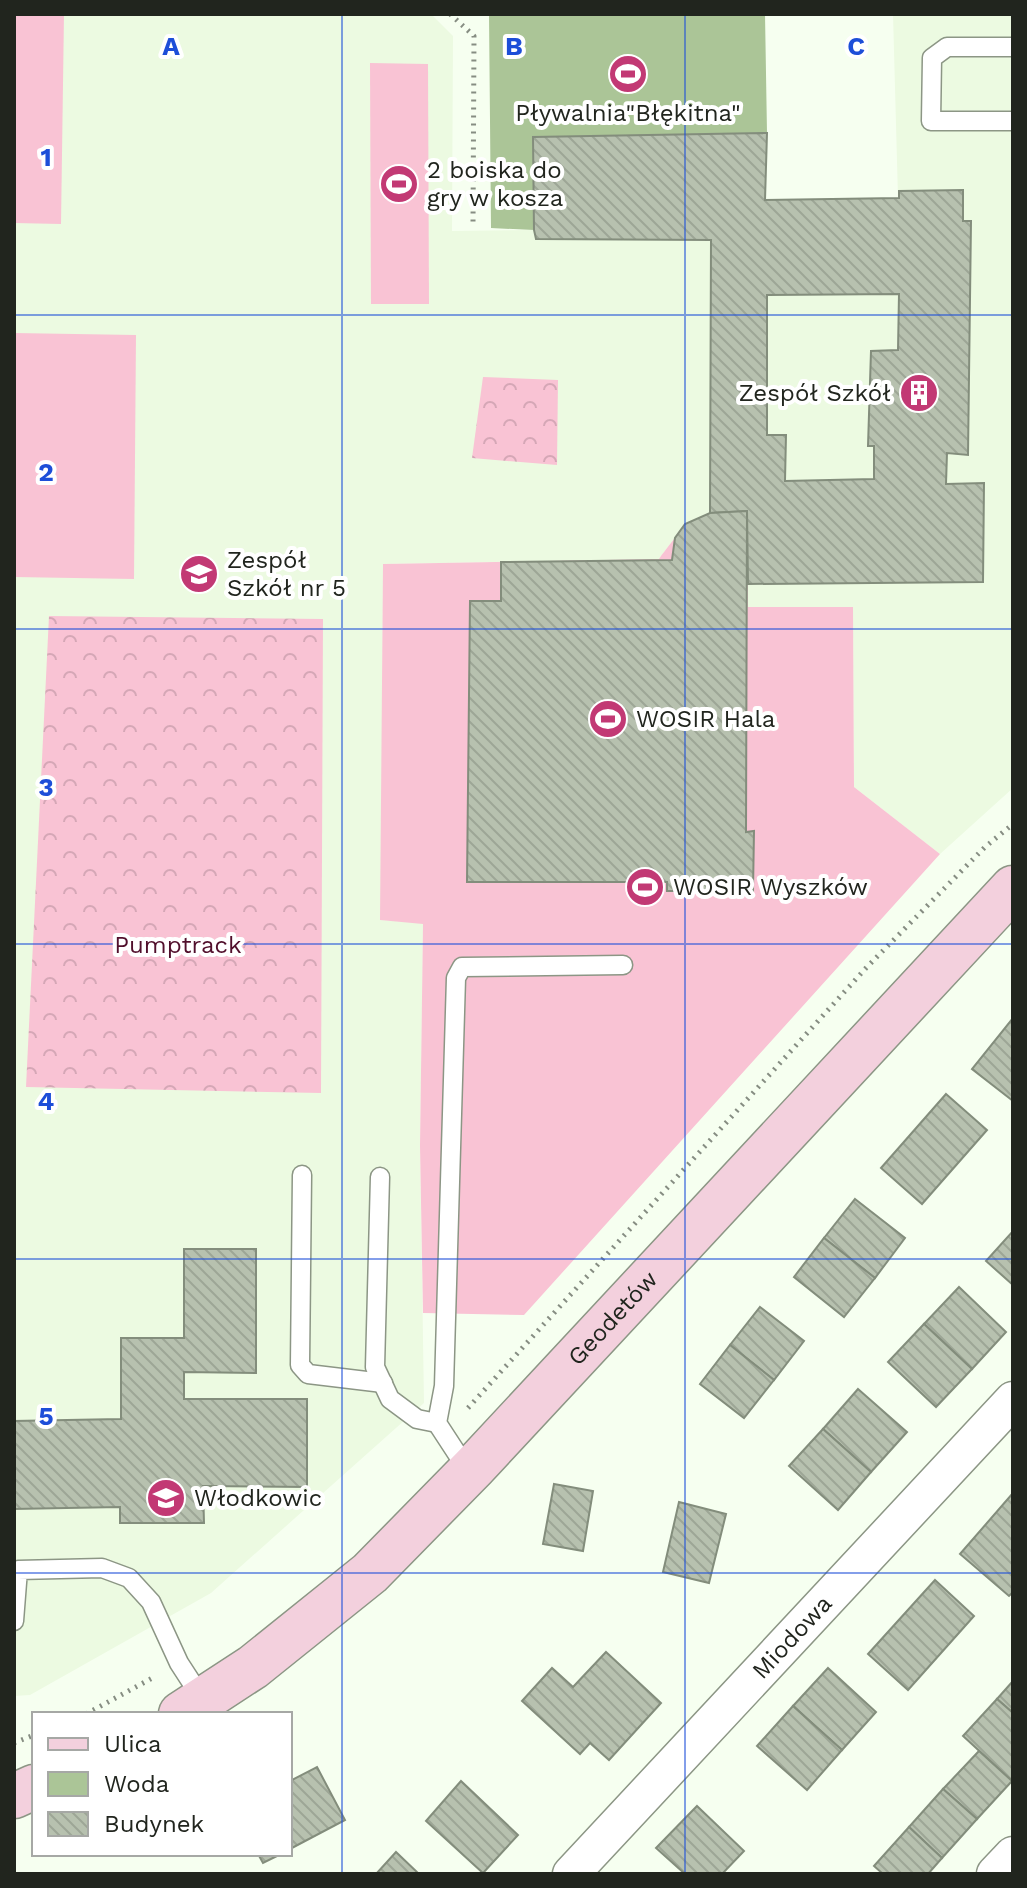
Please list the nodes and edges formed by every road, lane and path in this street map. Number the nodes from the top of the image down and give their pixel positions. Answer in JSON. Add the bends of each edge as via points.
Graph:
{"nodes":[{"id":1,"x":450,"y":14,"type":"edge"},
{"id":2,"x":1013,"y":47,"type":"edge"},
{"id":3,"x":1013,"y":121,"type":"edge"},
{"id":4,"x":473,"y":225,"type":"dead end"},
{"id":5,"x":1013,"y":824,"type":"edge"},
{"id":6,"x":1013,"y":888,"type":"edge"},
{"id":7,"x":623,"y":965,"type":"dead end"},
{"id":8,"x":302,"y":1175,"type":"dead end"},
{"id":9,"x":380,"y":1177,"type":"dead end"},
{"id":10,"x":383,"y":1383,"type":"junction"},
{"id":11,"x":1013,"y":1400,"type":"edge"},
{"id":12,"x":470,"y":1405,"type":"dead end"},
{"id":13,"x":437,"y":1423,"type":"junction"},
{"id":14,"x":469,"y":1472,"type":"junction"},
{"id":15,"x":14,"y":1621,"type":"edge"},
{"id":16,"x":179,"y":1663,"type":"junction"},
{"id":17,"x":192,"y":1707,"type":"edge"},
{"id":18,"x":90,"y":1712,"type":"edge"},
{"id":19,"x":1013,"y":1855,"type":"edge"},
{"id":20,"x":571,"y":1874,"type":"edge"},
{"id":21,"x":995,"y":1874,"type":"edge"}],
"edges":[{"from":1,"to":4,"type":"path","via":[[474,36]]},
{"from":2,"to":3,"type":"lane","via":[[947,47],[932,58],[931,121]]},
{"from":5,"to":12,"type":"path","via":[[866,968]]},
{"from":6,"to":14,"type":"street","name":"Geodetów"},
{"from":7,"to":13,"type":"lane","via":[[462,967],[456,978],[444,1386]]},
{"from":8,"to":10,"type":"lane","via":[[300,1365],[308,1374]]},
{"from":9,"to":10,"type":"lane","via":[[375,1367]]},
{"from":10,"to":13,"type":"lane","via":[[390,1399],[417,1419]]},
{"from":11,"to":20,"type":"street","name":"Miodowa"},
{"from":13,"to":14,"type":"lane"},
{"from":14,"to":17,"type":"street","name":"Geodetów","via":[[370,1573],[253,1667]]},
{"from":15,"to":16,"type":"lane","via":[[18,1570],[102,1568],[129,1578],[151,1602]]},
{"from":16,"to":17,"type":"lane"},
{"from":16,"to":18,"type":"path"},
{"from":19,"to":21,"type":"street"}]}
